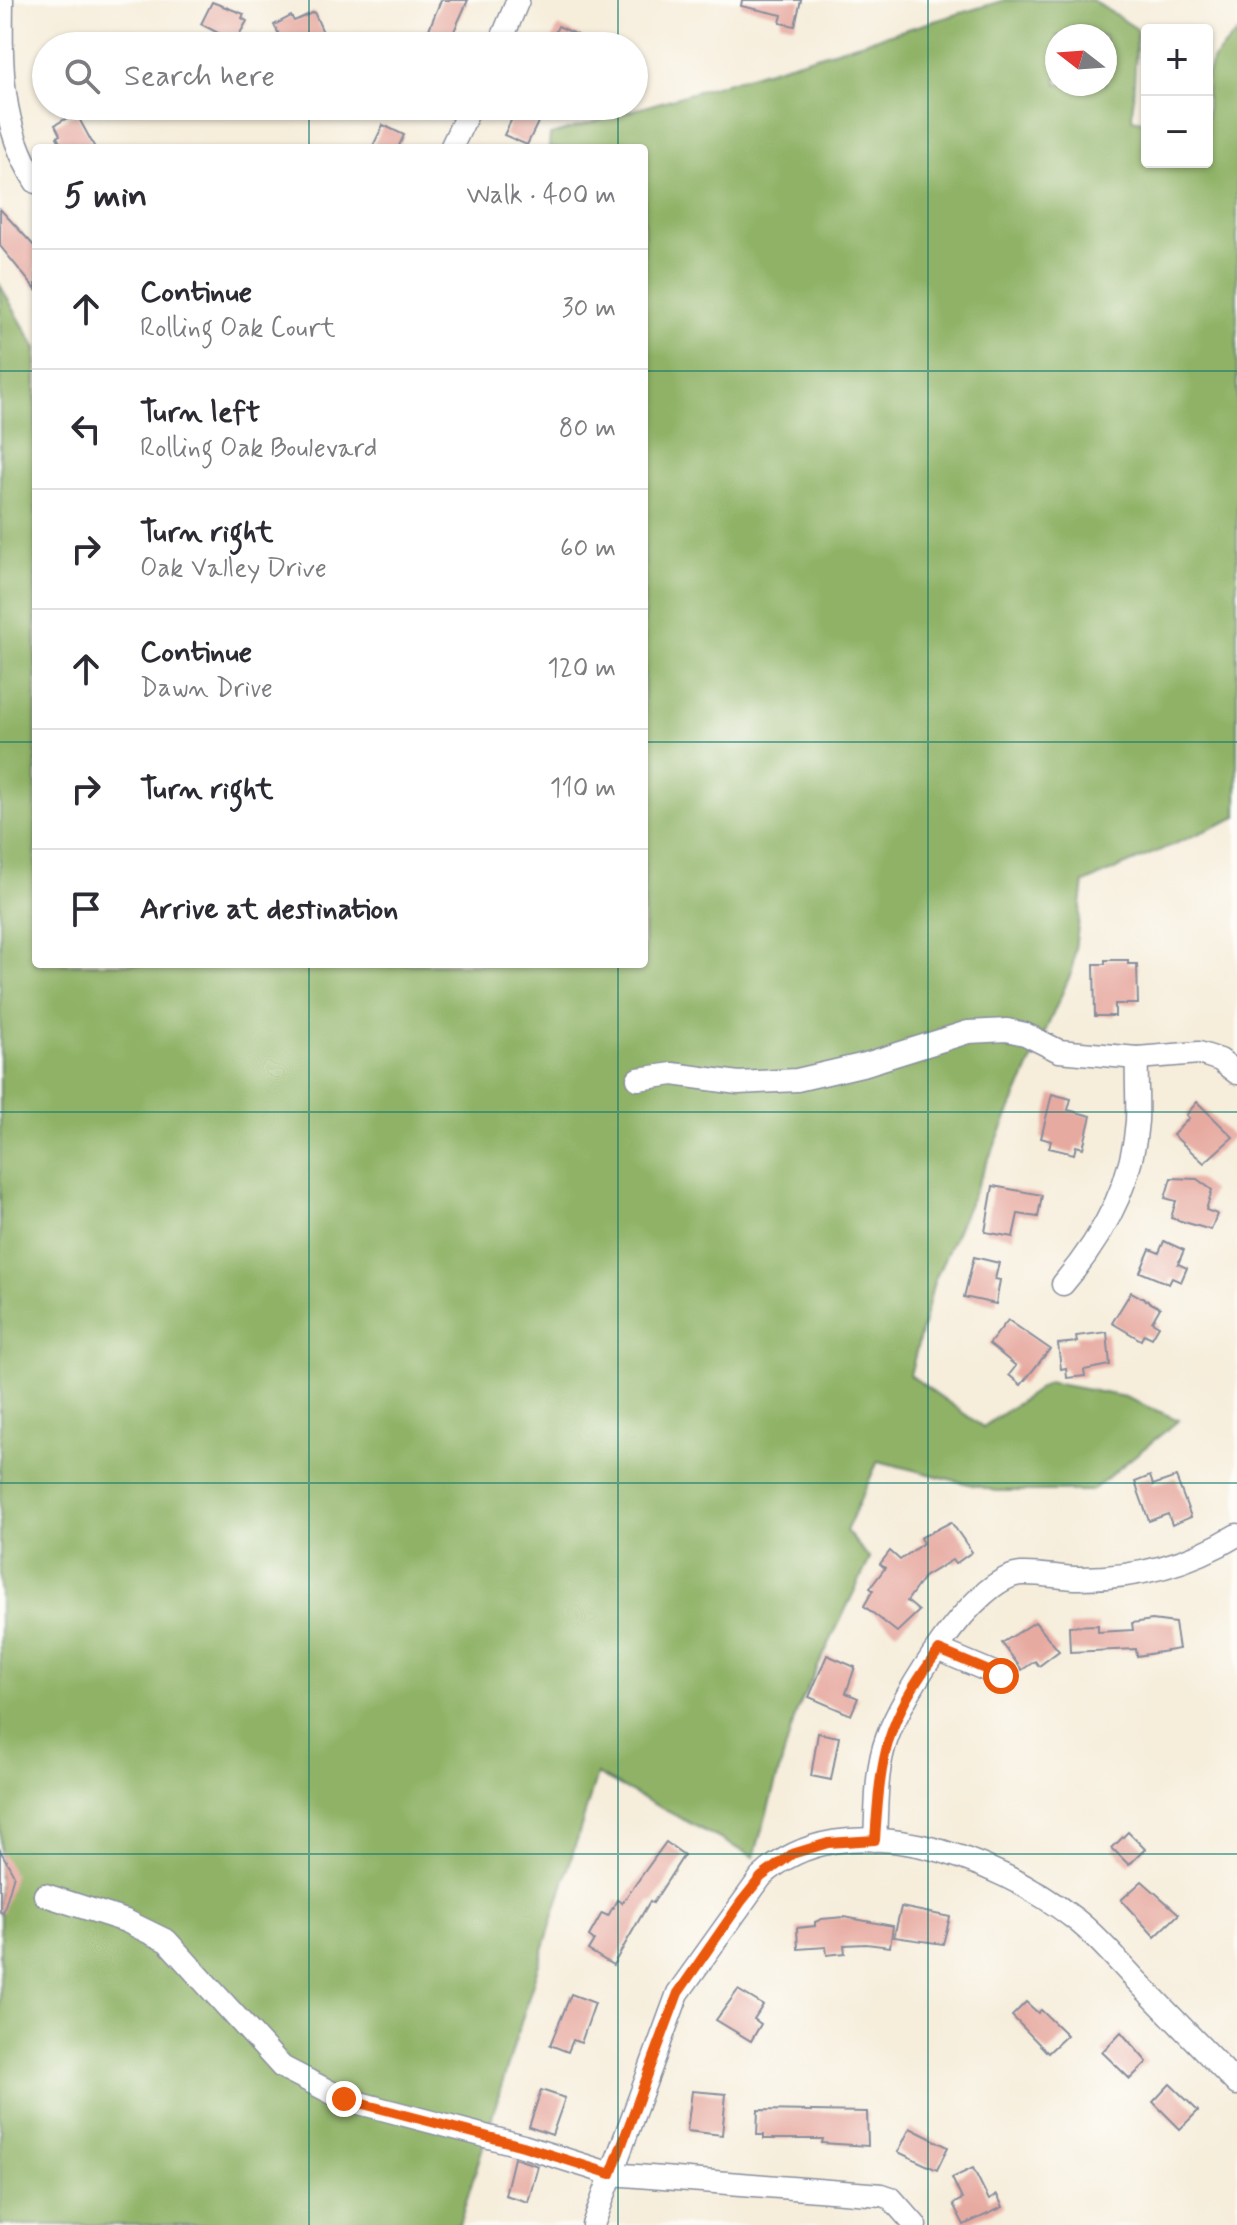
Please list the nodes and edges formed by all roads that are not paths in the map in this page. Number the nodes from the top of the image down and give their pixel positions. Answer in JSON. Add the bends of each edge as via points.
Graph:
{"nodes":[{"id":1,"x":2,"y":0,"type":"edge"},
{"id":2,"x":518,"y":0,"type":"edge"},
{"id":3,"x":505,"y":32,"type":"edge"},
{"id":4,"x":464,"y":120,"type":"edge"},
{"id":5,"x":453,"y":144,"type":"edge"},
{"id":6,"x":32,"y":175,"type":"edge"},
{"id":7,"x":1137,"y":1058,"type":"junction"},
{"id":8,"x":1237,"y":1073,"type":"edge"},
{"id":9,"x":638,"y":1079,"type":"dead end"},
{"id":10,"x":1063,"y":1284,"type":"dead end"},
{"id":11,"x":1237,"y":1535,"type":"edge"},
{"id":12,"x":939,"y":1650,"type":"junction"},
{"id":13,"x":1001,"y":1676,"type":"dead end"},
{"id":14,"x":875,"y":1840,"type":"junction"},
{"id":15,"x":45,"y":1895,"type":"dead end"},
{"id":16,"x":1237,"y":2084,"type":"edge"},
{"id":17,"x":611,"y":2174,"type":"junction"},
{"id":18,"x":904,"y":2220,"type":"edge"},
{"id":19,"x":593,"y":2225,"type":"edge"}],
"edges":[{"from":1,"to":6,"type":"street","via":[[3,101],[14,143]]},
{"from":2,"to":3,"type":"street"},
{"from":4,"to":5,"type":"street"},
{"from":7,"to":8,"type":"street","via":[[1199,1053]]},
{"from":7,"to":9,"type":"street","via":[[1059,1051],[1007,1030],[968,1032],[797,1080],[738,1083],[673,1074]]},
{"from":7,"to":10,"type":"street","via":[[1137,1121],[1127,1178],[1114,1209]]},
{"from":11,"to":12,"type":"street","via":[[1170,1567],[1078,1578],[1021,1574],[1000,1579],[960,1615]]},
{"from":12,"to":13,"type":"street"},
{"from":12,"to":14,"type":"street","via":[[910,1689],[886,1739]]},
{"from":14,"to":16,"type":"street","via":[[963,1858],[1051,1901],[1089,1931]]},
{"from":14,"to":17,"type":"street","via":[[828,1843],[792,1854],[761,1877],[741,1902],[678,1993]]},
{"from":15,"to":17,"type":"street","via":[[126,1921],[167,1941],[282,2067],[330,2094]]},
{"from":17,"to":18,"type":"street","via":[[882,2195],[891,2198]]},
{"from":17,"to":19,"type":"street"}]}
